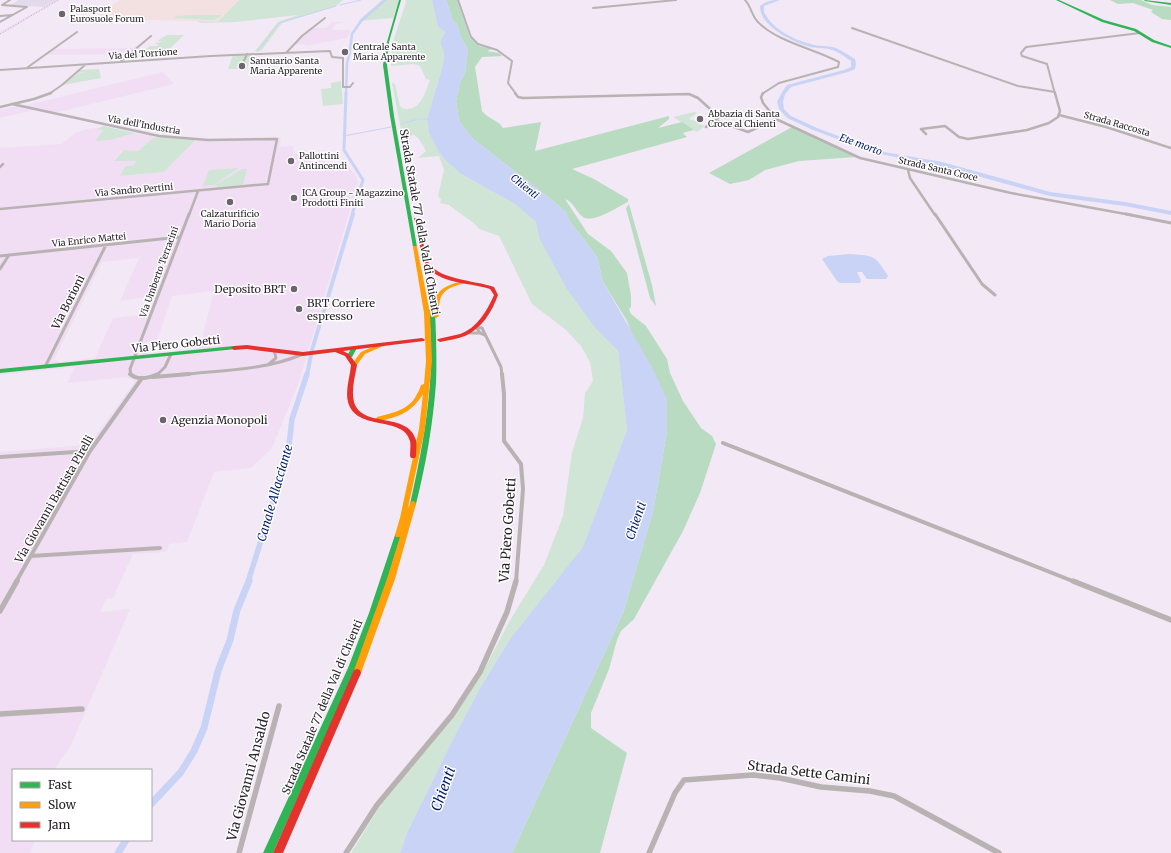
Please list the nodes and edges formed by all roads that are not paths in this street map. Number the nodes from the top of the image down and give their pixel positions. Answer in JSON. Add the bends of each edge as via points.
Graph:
{"nodes":[{"id":1,"x":10,"y":0,"type":"edge"},
{"id":2,"x":402,"y":0,"type":"edge"},
{"id":3,"x":458,"y":0,"type":"edge"},
{"id":4,"x":676,"y":0,"type":"edge"},
{"id":5,"x":745,"y":0,"type":"edge"},
{"id":6,"x":1056,"y":0,"type":"edge"},
{"id":7,"x":1145,"y":0,"type":"edge"},
{"id":8,"x":1171,"y":4,"type":"edge"},
{"id":9,"x":1,"y":6,"type":"edge"},
{"id":10,"x":593,"y":8,"type":"dead end"},
{"id":11,"x":12,"y":15,"type":"junction"},
{"id":12,"x":0,"y":16,"type":"edge"},
{"id":13,"x":325,"y":18,"type":"dead end"},
{"id":14,"x":0,"y":22,"type":"edge"},
{"id":15,"x":852,"y":28,"type":"dead end"},
{"id":16,"x":77,"y":32,"type":"dead end"},
{"id":17,"x":1140,"y":33,"type":"junction"},
{"id":18,"x":151,"y":36,"type":"dead end"},
{"id":19,"x":1171,"y":47,"type":"edge"},
{"id":20,"x":286,"y":53,"type":"junction"},
{"id":21,"x":247,"y":54,"type":"junction"},
{"id":22,"x":120,"y":63,"type":"junction"},
{"id":23,"x":243,"y":63,"type":"dead end"},
{"id":24,"x":85,"y":64,"type":"junction"},
{"id":25,"x":28,"y":67,"type":"junction"},
{"id":26,"x":0,"y":70,"type":"edge"},
{"id":27,"x":353,"y":83,"type":"dead end"},
{"id":28,"x":1055,"y":92,"type":"junction"},
{"id":29,"x":12,"y":104,"type":"junction"},
{"id":30,"x":0,"y":107,"type":"edge"},
{"id":31,"x":1059,"y":115,"type":"junction"},
{"id":32,"x":776,"y":119,"type":"junction"},
{"id":33,"x":715,"y":120,"type":"junction"},
{"id":34,"x":706,"y":127,"type":"dead end"},
{"id":35,"x":926,"y":134,"type":"dead end"},
{"id":36,"x":1171,"y":148,"type":"edge"},
{"id":37,"x":3,"y":164,"type":"dead end"},
{"id":38,"x":0,"y":167,"type":"edge"},
{"id":39,"x":404,"y":169,"type":"junction"},
{"id":40,"x":908,"y":170,"type":"junction"},
{"id":41,"x":268,"y":184,"type":"joint"},
{"id":42,"x":198,"y":191,"type":"junction"},
{"id":43,"x":0,"y":210,"type":"edge"},
{"id":44,"x":416,"y":219,"type":"junction"},
{"id":45,"x":1171,"y":223,"type":"edge"},
{"id":46,"x":180,"y":237,"type":"junction"},
{"id":47,"x":106,"y":245,"type":"junction"},
{"id":48,"x":9,"y":255,"type":"junction"},
{"id":49,"x":0,"y":256,"type":"edge"},
{"id":50,"x":0,"y":269,"type":"edge"},
{"id":51,"x":473,"y":282,"type":"junction"},
{"id":52,"x":995,"y":295,"type":"dead end"},
{"id":53,"x":428,"y":325,"type":"junction"},
{"id":54,"x":479,"y":329,"type":"junction"},
{"id":55,"x":440,"y":339,"type":"dead end"},
{"id":56,"x":422,"y":341,"type":"dead end"},
{"id":57,"x":378,"y":346,"type":"junction"},
{"id":58,"x":354,"y":348,"type":"junction"},
{"id":59,"x":274,"y":350,"type":"junction"},
{"id":60,"x":335,"y":350,"type":"junction"},
{"id":61,"x":434,"y":350,"type":"junction"},
{"id":62,"x":305,"y":353,"type":"junction"},
{"id":63,"x":171,"y":354,"type":"junction"},
{"id":64,"x":350,"y":356,"type":"junction"},
{"id":65,"x":135,"y":358,"type":"junction"},
{"id":66,"x":357,"y":359,"type":"junction"},
{"id":67,"x":354,"y":365,"type":"junction"},
{"id":68,"x":265,"y":366,"type":"junction"},
{"id":69,"x":45,"y":367,"type":"junction"},
{"id":70,"x":0,"y":371,"type":"edge"},
{"id":71,"x":151,"y":376,"type":"junction"},
{"id":72,"x":142,"y":378,"type":"junction"},
{"id":73,"x":367,"y":418,"type":"junction"},
{"id":74,"x":723,"y":443,"type":"dead end"},
{"id":75,"x":90,"y":451,"type":"junction"},
{"id":76,"x":0,"y":457,"type":"edge"},
{"id":77,"x":396,"y":538,"type":"junction"},
{"id":78,"x":160,"y":548,"type":"dead end"},
{"id":79,"x":31,"y":556,"type":"junction"},
{"id":80,"x":0,"y":611,"type":"edge"},
{"id":81,"x":1171,"y":620,"type":"edge"},
{"id":82,"x":279,"y":706,"type":"dead end"},
{"id":83,"x":82,"y":710,"type":"dead end"},
{"id":84,"x":0,"y":714,"type":"edge"},
{"id":85,"x":239,"y":853,"type":"edge"},
{"id":86,"x":268,"y":853,"type":"edge"},
{"id":87,"x":278,"y":853,"type":"edge"},
{"id":88,"x":346,"y":853,"type":"edge"},
{"id":89,"x":649,"y":853,"type":"edge"},
{"id":90,"x":999,"y":853,"type":"edge"}],
"edges":[{"from":1,"to":9,"type":"street"},
{"from":2,"to":39,"type":"main road","name":"Strada Statale 77 della Val di Chienti","via":[[390,47],[388,80]]},
{"from":3,"to":33,"type":"street","via":[[471,37],[478,44],[497,50],[512,61],[508,83],[518,97],[689,94],[696,96],[719,117]]},
{"from":4,"to":10,"type":"street"},
{"from":5,"to":32,"type":"street","name":"Strada Santa Croce","via":[[750,5],[751,15],[770,32],[839,62],[838,67],[779,83],[763,92],[763,103]]},
{"from":6,"to":17,"type":"main road","via":[[1098,19]]},
{"from":7,"to":8,"type":"main road"},
{"from":9,"to":11,"type":"street","via":[[27,7]]},
{"from":11,"to":12,"type":"street"},
{"from":11,"to":14,"type":"street"},
{"from":13,"to":20,"type":"street"},
{"from":15,"to":28,"type":"street","via":[[1018,86]]},
{"from":16,"to":25,"type":"street"},
{"from":17,"to":19,"type":"main road"},
{"from":17,"to":28,"type":"street","via":[[1026,46],[1021,54],[1047,64]]},
{"from":18,"to":22,"type":"street"},
{"from":20,"to":21,"type":"street","name":"Via del Torrione"},
{"from":20,"to":27,"type":"street","name":"Via del Torrione","via":[[330,51],[332,57],[342,58],[342,86],[349,88]]},
{"from":21,"to":22,"type":"street","name":"Via del Torrione"},
{"from":21,"to":23,"type":"street"},
{"from":22,"to":24,"type":"street","name":"Via del Torrione"},
{"from":24,"to":25,"type":"street","name":"Via del Torrione"},
{"from":24,"to":29,"type":"street","via":[[52,92]]},
{"from":25,"to":26,"type":"street","name":"Via del Torrione"},
{"from":28,"to":31,"type":"street"},
{"from":29,"to":30,"type":"street"},
{"from":29,"to":41,"type":"street","name":"Via dell'Industria","via":[[159,136],[215,140],[277,138]]},
{"from":31,"to":35,"type":"street","via":[[1050,122],[1031,129],[968,139],[959,137],[945,126],[921,129]]},
{"from":31,"to":36,"type":"street","name":"Strada Raccosta"},
{"from":32,"to":33,"type":"street","via":[[748,132]]},
{"from":32,"to":40,"type":"street","name":"Strada Santa Croce","via":[[860,158]]},
{"from":33,"to":34,"type":"street"},
{"from":37,"to":38,"type":"street"},
{"from":39,"to":44,"type":"main road","name":"Strada Statale 77 della Val di Chienti"},
{"from":39,"to":53,"type":"main road","name":"Strada Statale 77 della Val di Chienti"},
{"from":40,"to":45,"type":"street","name":"Strada Santa Croce","via":[[1011,193]]},
{"from":40,"to":52,"type":"street","via":[[910,178],[982,284]]},
{"from":41,"to":42,"type":"street","name":"Via Sandro Pertini"},
{"from":42,"to":43,"type":"street","name":"Via Sandro Pertini"},
{"from":42,"to":46,"type":"street","name":"Via Umberto Terracini"},
{"from":44,"to":51,"type":"main road","via":[[420,227],[426,262],[431,270],[442,277]]},
{"from":44,"to":61,"type":"main road","name":"Strada Statale 77 della Val di Chienti","via":[[432,311]]},
{"from":46,"to":47,"type":"street","name":"Via Enrico Mattei"},
{"from":46,"to":65,"type":"street","name":"Via Umberto Terracini"},
{"from":47,"to":48,"type":"street","name":"Via Enrico Mattei"},
{"from":47,"to":69,"type":"street","name":"Via Borioni"},
{"from":48,"to":49,"type":"street","name":"Via Enrico Mattei"},
{"from":48,"to":50,"type":"street"},
{"from":51,"to":54,"type":"main road","via":[[487,285],[496,295],[494,303],[481,320]]},
{"from":51,"to":61,"type":"main road","via":[[458,283],[449,287],[436,299],[434,304],[437,336]]},
{"from":53,"to":73,"type":"main road","via":[[425,334],[423,387],[419,398],[412,407],[397,416]]},
{"from":53,"to":77,"type":"main road","name":"Strada Statale 77 della Val di Chienti","via":[[429,361],[422,429]]},
{"from":54,"to":55,"type":"main road"},
{"from":54,"to":88,"type":"street","name":"Via Piero Gobetti","via":[[485,335],[501,367],[504,441],[521,464],[523,489],[516,584],[507,612],[480,672],[452,715],[377,804]]},
{"from":56,"to":57,"type":"main road","name":"Via Piero Gobetti"},
{"from":57,"to":58,"type":"main road","name":"Via Piero Gobetti"},
{"from":57,"to":66,"type":"main road","via":[[362,353]]},
{"from":58,"to":60,"type":"main road","name":"Via Piero Gobetti"},
{"from":58,"to":64,"type":"main road"},
{"from":58,"to":66,"type":"main road"},
{"from":59,"to":62,"type":"main road","name":"Via Piero Gobetti"},
{"from":59,"to":63,"type":"main road","name":"Via Piero Gobetti","via":[[247,347]]},
{"from":59,"to":68,"type":"street","via":[[276,358]]},
{"from":60,"to":62,"type":"main road","name":"Via Piero Gobetti"},
{"from":60,"to":64,"type":"main road"},
{"from":61,"to":87,"type":"main road","name":"Strada Statale 77 della Val di Chienti","via":[[426,448],[397,564],[358,672]]},
{"from":62,"to":68,"type":"street","via":[[287,361]]},
{"from":63,"to":65,"type":"main road","name":"Via Piero Gobetti"},
{"from":63,"to":71,"type":"street","via":[[165,368]]},
{"from":64,"to":67,"type":"main road"},
{"from":65,"to":69,"type":"main road","name":"Via Piero Gobetti"},
{"from":65,"to":72,"type":"street","name":"Via Umberto Terracini","via":[[130,374]]},
{"from":66,"to":67,"type":"main road"},
{"from":67,"to":73,"type":"main road","via":[[352,405],[360,415]]},
{"from":68,"to":71,"type":"street"},
{"from":69,"to":70,"type":"main road","name":"Via Piero Gobetti"},
{"from":71,"to":72,"type":"street"},
{"from":72,"to":75,"type":"street","name":"Via Giovanni Battista Pirelli"},
{"from":73,"to":77,"type":"main road","via":[[404,428],[410,433],[413,441],[413,460],[400,510]]},
{"from":74,"to":81,"type":"street"},
{"from":75,"to":76,"type":"street"},
{"from":75,"to":79,"type":"street","name":"Via Giovanni Battista Pirelli"},
{"from":77,"to":86,"type":"main road","name":"Strada Statale 77 della Val di Chienti","via":[[380,593],[351,670]]},
{"from":78,"to":79,"type":"street"},
{"from":79,"to":80,"type":"street","name":"Via Giovanni Battista Pirelli"},
{"from":82,"to":85,"type":"street","name":"Via Giovanni Ansaldo"},
{"from":83,"to":84,"type":"street"},
{"from":89,"to":90,"type":"street","name":"Strada Sette Camini","via":[[675,793],[684,780],[753,775],[894,796]]}]}
